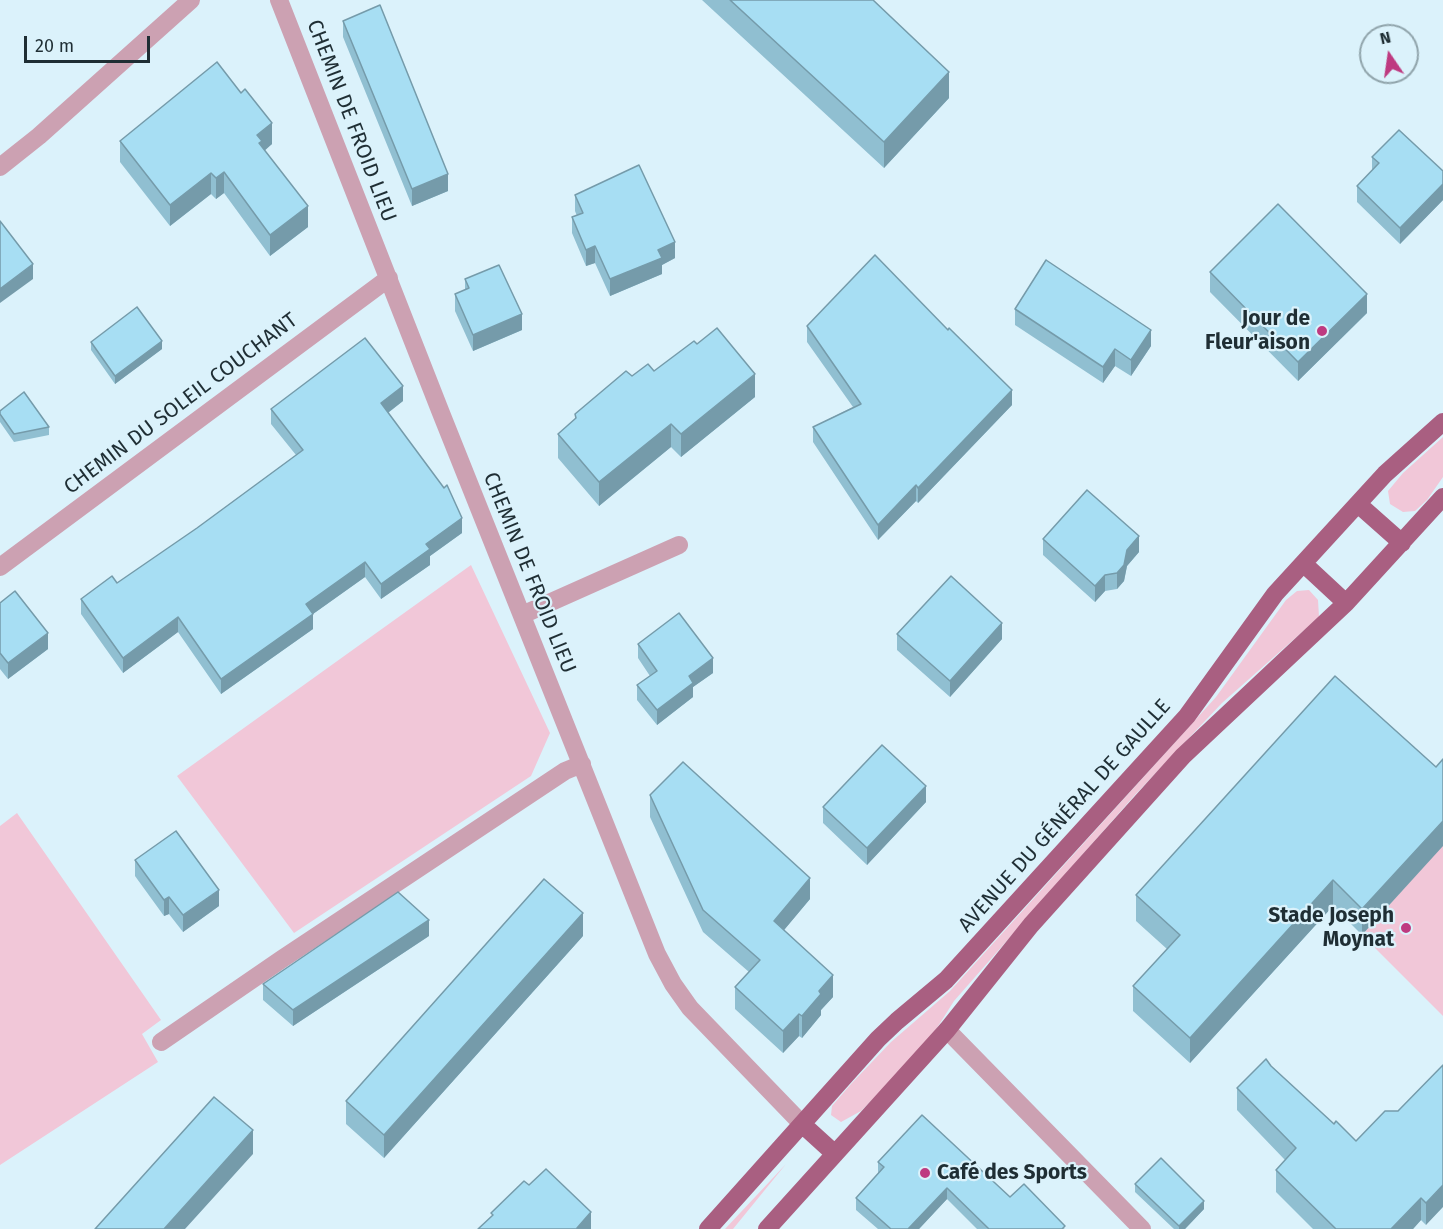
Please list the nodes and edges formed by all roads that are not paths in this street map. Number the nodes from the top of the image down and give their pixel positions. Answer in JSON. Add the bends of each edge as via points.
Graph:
{"nodes":[{"id":1,"x":191,"y":0,"type":"edge"},
{"id":2,"x":279,"y":0,"type":"edge"},
{"id":3,"x":0,"y":167,"type":"edge"},
{"id":4,"x":389,"y":278,"type":"junction"},
{"id":5,"x":1443,"y":422,"type":"edge"},
{"id":6,"x":1443,"y":497,"type":"edge"},
{"id":7,"x":1359,"y":504,"type":"junction"},
{"id":8,"x":1402,"y":543,"type":"junction"},
{"id":9,"x":678,"y":545,"type":"dead end"},
{"id":10,"x":1304,"y":564,"type":"junction"},
{"id":11,"x":0,"y":567,"type":"edge"},
{"id":12,"x":1346,"y":603,"type":"junction"},
{"id":13,"x":522,"y":615,"type":"junction"},
{"id":14,"x":582,"y":764,"type":"junction"},
{"id":15,"x":947,"y":1030,"type":"junction"},
{"id":16,"x":161,"y":1042,"type":"dead end"},
{"id":17,"x":802,"y":1124,"type":"junction"},
{"id":18,"x":835,"y":1154,"type":"junction"},
{"id":19,"x":708,"y":1229,"type":"edge"},
{"id":20,"x":767,"y":1229,"type":"edge"},
{"id":21,"x":1142,"y":1229,"type":"edge"}],
"edges":[{"from":1,"to":3,"type":"street"},
{"from":2,"to":4,"type":"street","name":"CHEMIN DE FROID LIEU"},
{"from":4,"to":11,"type":"street","name":"CHEMIN DU SOLEIL COUCHANT"},
{"from":4,"to":13,"type":"street","name":"CHEMIN DE FROID LIEU"},
{"from":5,"to":7,"type":"main road","name":"AVENUE DU GÉNÉRAL DE GAULLE","via":[[1385,474]]},
{"from":6,"to":8,"type":"main road"},
{"from":7,"to":8,"type":"main road"},
{"from":7,"to":10,"type":"main road","name":"AVENUE DU GÉNÉRAL DE GAULLE"},
{"from":8,"to":12,"type":"main road"},
{"from":9,"to":13,"type":"street"},
{"from":10,"to":12,"type":"main road"},
{"from":10,"to":17,"type":"main road","name":"AVENUE DU GÉNÉRAL DE GAULLE","via":[[1264,609],[1187,716],[946,980],[878,1039]]},
{"from":12,"to":15,"type":"main road","via":[[1183,756],[1030,925]]},
{"from":13,"to":14,"type":"street","name":"CHEMIN DE FROID LIEU"},
{"from":14,"to":16,"type":"street","via":[[565,771]]},
{"from":14,"to":17,"type":"street","name":"CHEMIN DE FROID LIEU","via":[[657,954],[673,984],[690,1008]]},
{"from":15,"to":18,"type":"main road"},
{"from":15,"to":21,"type":"street"},
{"from":17,"to":18,"type":"main road"},
{"from":17,"to":19,"type":"main road","name":"AVENUE DU GÉNÉRAL DE GAULLE"},
{"from":18,"to":20,"type":"main road"}]}
